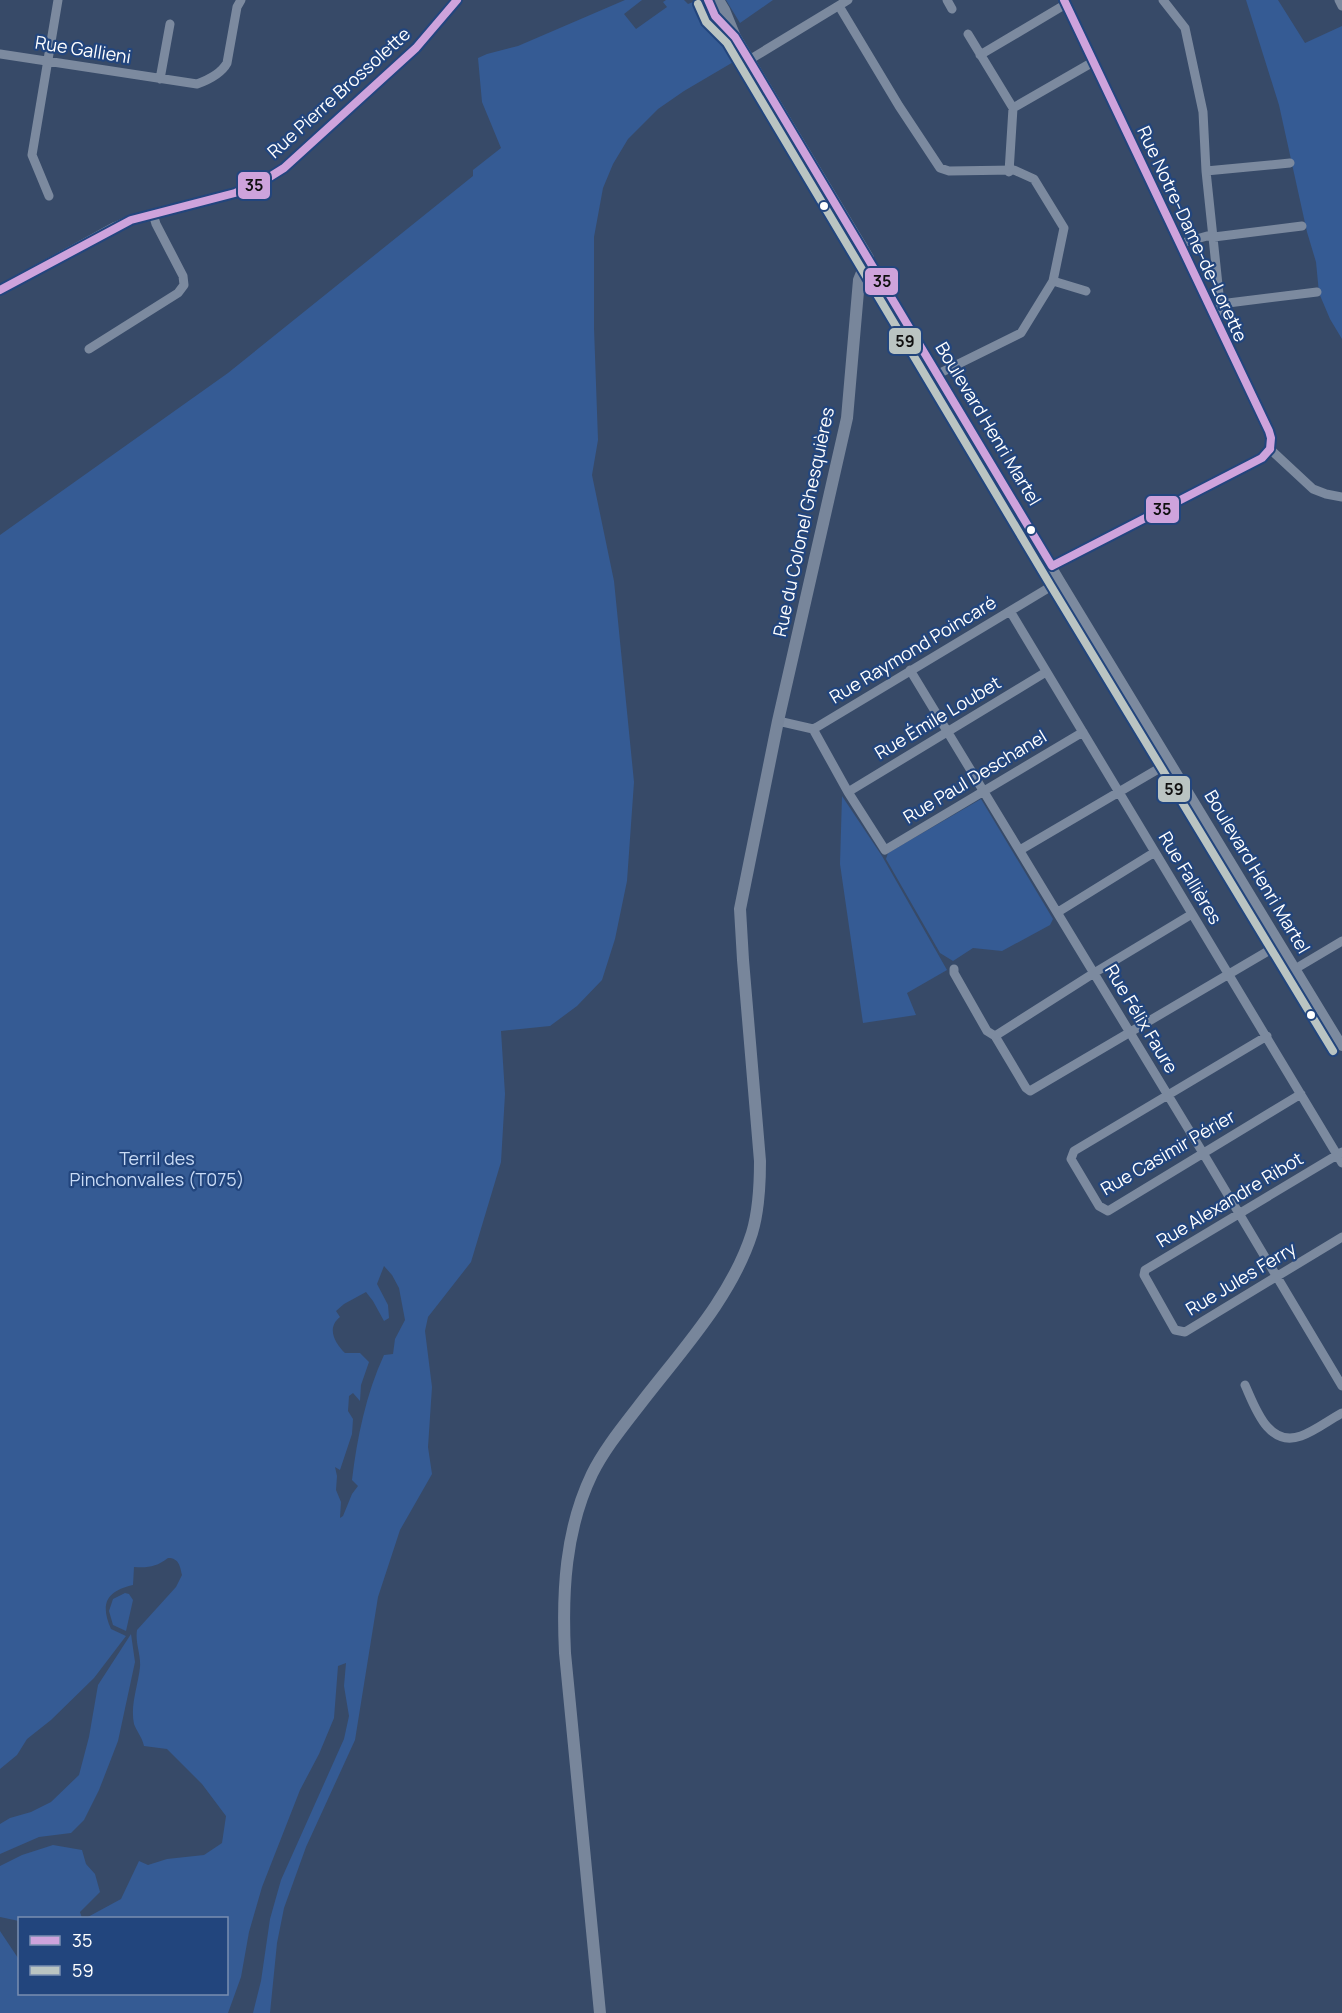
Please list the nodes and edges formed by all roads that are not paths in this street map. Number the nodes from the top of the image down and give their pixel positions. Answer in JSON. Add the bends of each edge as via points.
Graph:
{"nodes":[{"id":1,"x":58,"y":0,"type":"edge"},
{"id":2,"x":241,"y":0,"type":"edge"},
{"id":3,"x":456,"y":0,"type":"edge"},
{"id":4,"x":708,"y":0,"type":"edge"},
{"id":5,"x":718,"y":0,"type":"edge"},
{"id":6,"x":848,"y":0,"type":"edge"},
{"id":7,"x":1163,"y":0,"type":"edge"},
{"id":8,"x":1339,"y":0,"type":"edge"},
{"id":9,"x":1065,"y":2,"type":"edge"},
{"id":10,"x":840,"y":6,"type":"junction"},
{"id":11,"x":1342,"y":6,"type":"edge"},
{"id":12,"x":170,"y":24,"type":"dead end"},
{"id":13,"x":968,"y":34,"type":"dead end"},
{"id":14,"x":735,"y":37,"type":"junction"},
{"id":15,"x":0,"y":54,"type":"edge"},
{"id":16,"x":980,"y":55,"type":"junction"},
{"id":17,"x":48,"y":60,"type":"junction"},
{"id":18,"x":749,"y":60,"type":"junction"},
{"id":19,"x":1093,"y":62,"type":"junction"},
{"id":20,"x":160,"y":79,"type":"junction"},
{"id":21,"x":1013,"y":108,"type":"junction"},
{"id":22,"x":1290,"y":163,"type":"dead end"},
{"id":23,"x":1206,"y":171,"type":"junction"},
{"id":24,"x":1009,"y":172,"type":"junction"},
{"id":25,"x":49,"y":196,"type":"dead end"},
{"id":26,"x":153,"y":214,"type":"junction"},
{"id":27,"x":1302,"y":226,"type":"dead end"},
{"id":28,"x":1214,"y":237,"type":"junction"},
{"id":29,"x":1179,"y":244,"type":"junction"},
{"id":30,"x":868,"y":258,"type":"junction"},
{"id":31,"x":1053,"y":281,"type":"junction"},
{"id":32,"x":0,"y":290,"type":"edge"},
{"id":33,"x":1086,"y":291,"type":"dead end"},
{"id":34,"x":1317,"y":292,"type":"dead end"},
{"id":35,"x":1220,"y":303,"type":"junction"},
{"id":36,"x":1216,"y":322,"type":"junction"},
{"id":37,"x":90,"y":349,"type":"dead end"},
{"id":38,"x":938,"y":374,"type":"junction"},
{"id":39,"x":1270,"y":449,"type":"junction"},
{"id":40,"x":1342,"y":497,"type":"edge"},
{"id":41,"x":1052,"y":566,"type":"junction"},
{"id":42,"x":1060,"y":581,"type":"junction"},
{"id":43,"x":1010,"y":611,"type":"junction"},
{"id":44,"x":910,"y":670,"type":"junction"},
{"id":45,"x":1046,"y":672,"type":"junction"},
{"id":46,"x":778,"y":722,"type":"junction"},
{"id":47,"x":813,"y":729,"type":"junction"},
{"id":48,"x":948,"y":731,"type":"junction"},
{"id":49,"x":1083,"y":732,"type":"junction"},
{"id":50,"x":1170,"y":762,"type":"junction"},
{"id":51,"x":984,"y":791,"type":"junction"},
{"id":52,"x":848,"y":792,"type":"junction"},
{"id":53,"x":1119,"y":792,"type":"junction"},
{"id":54,"x":1020,"y":850,"type":"junction"},
{"id":55,"x":1155,"y":852,"type":"junction"},
{"id":56,"x":1058,"y":912,"type":"junction"},
{"id":57,"x":1192,"y":914,"type":"junction"},
{"id":58,"x":1342,"y":942,"type":"edge"},
{"id":59,"x":1280,"y":944,"type":"junction"},
{"id":60,"x":954,"y":969,"type":"dead end"},
{"id":61,"x":1295,"y":969,"type":"junction"},
{"id":62,"x":1094,"y":973,"type":"junction"},
{"id":63,"x":1228,"y":974,"type":"junction"},
{"id":64,"x":1130,"y":1032,"type":"junction"},
{"id":65,"x":995,"y":1036,"type":"junction"},
{"id":66,"x":1267,"y":1036,"type":"junction"},
{"id":67,"x":1342,"y":1046,"type":"edge"},
{"id":68,"x":1301,"y":1094,"type":"junction"},
{"id":69,"x":1167,"y":1096,"type":"junction"},
{"id":70,"x":1203,"y":1153,"type":"junction"},
{"id":71,"x":1340,"y":1156,"type":"edge"},
{"id":72,"x":1239,"y":1214,"type":"junction"},
{"id":73,"x":1342,"y":1237,"type":"edge"},
{"id":74,"x":1277,"y":1276,"type":"junction"},
{"id":75,"x":1146,"y":1281,"type":"joint"},
{"id":76,"x":1245,"y":1384,"type":"dead end"},
{"id":77,"x":1342,"y":1386,"type":"edge"},
{"id":78,"x":1342,"y":1413,"type":"edge"},
{"id":79,"x":600,"y":2013,"type":"edge"}],
"edges":[{"from":1,"to":17,"type":"street"},
{"from":2,"to":20,"type":"street","name":"Rue Gallieni","via":[[224,68],[197,84]]},
{"from":3,"to":26,"type":"street","name":"Rue Pierre Brossolette","via":[[416,48],[284,168],[235,193]]},
{"from":4,"to":14,"type":"main road","name":"Boulevard Henri Martel","via":[[715,16]]},
{"from":5,"to":14,"type":"main road","name":"Boulevard Henri Martel"},
{"from":6,"to":10,"type":"street"},
{"from":7,"to":23,"type":"street","via":[[1185,28],[1203,112]]},
{"from":8,"to":11,"type":"street"},
{"from":9,"to":16,"type":"street"},
{"from":9,"to":19,"type":"street","name":"Rue Notre-Dame-de-Lorette"},
{"from":10,"to":18,"type":"street"},
{"from":10,"to":24,"type":"street","via":[[940,168]]},
{"from":12,"to":20,"type":"street"},
{"from":13,"to":16,"type":"street"},
{"from":14,"to":18,"type":"main road","name":"Boulevard Henri Martel"},
{"from":15,"to":17,"type":"street","name":"Rue Gallieni"},
{"from":16,"to":21,"type":"street"},
{"from":17,"to":20,"type":"street","name":"Rue Gallieni"},
{"from":17,"to":25,"type":"street","via":[[32,155]]},
{"from":18,"to":30,"type":"main road","name":"Boulevard Henri Martel"},
{"from":19,"to":21,"type":"street"},
{"from":19,"to":29,"type":"street","name":"Rue Notre-Dame-de-Lorette"},
{"from":21,"to":24,"type":"street"},
{"from":22,"to":23,"type":"street"},
{"from":23,"to":28,"type":"street"},
{"from":24,"to":31,"type":"street","via":[[1014,170],[1034,179],[1064,228]]},
{"from":26,"to":32,"type":"street","name":"Rue Pierre Brossolette","via":[[115,226]]},
{"from":26,"to":37,"type":"street","via":[[184,285],[178,293]]},
{"from":27,"to":28,"type":"street"},
{"from":28,"to":29,"type":"street"},
{"from":28,"to":35,"type":"street"},
{"from":29,"to":36,"type":"street","name":"Rue Notre-Dame-de-Lorette"},
{"from":30,"to":38,"type":"street","name":"Boulevard Henri Martel"},
{"from":30,"to":46,"type":"main road","name":"Rue du Colonel Ghesquières","via":[[859,280],[847,418]]},
{"from":31,"to":33,"type":"street"},
{"from":31,"to":38,"type":"street","via":[[1021,333]]},
{"from":34,"to":35,"type":"street"},
{"from":35,"to":36,"type":"street"},
{"from":36,"to":39,"type":"street","name":"Rue Notre-Dame-de-Lorette","via":[[1269,431]]},
{"from":38,"to":41,"type":"street","name":"Boulevard Henri Martel"},
{"from":39,"to":40,"type":"street","via":[[1313,489]]},
{"from":39,"to":41,"type":"street","via":[[1262,458]]},
{"from":41,"to":42,"type":"street","name":"Boulevard Henri Martel"},
{"from":42,"to":43,"type":"street","name":"Rue Raymond Poincaré"},
{"from":42,"to":50,"type":"street","name":"Boulevard Henri Martel"},
{"from":43,"to":44,"type":"street","name":"Rue Raymond Poincaré"},
{"from":43,"to":45,"type":"street","name":"Rue Fallières"},
{"from":44,"to":47,"type":"street","name":"Rue Raymond Poincaré"},
{"from":44,"to":48,"type":"street","name":"Rue Félix Faure"},
{"from":45,"to":48,"type":"street","name":"Rue Émile Loubet"},
{"from":45,"to":49,"type":"street","name":"Rue Fallières"},
{"from":46,"to":47,"type":"street"},
{"from":46,"to":79,"type":"main road","name":"Rue du Colonel Ghesquières","via":[[740,909],[760,1161],[752,1232],[738,1271],[720,1300],[596,1467],[579,1506],[565,1576],[565,1653]]},
{"from":47,"to":52,"type":"street"},
{"from":48,"to":51,"type":"street","name":"Rue Félix Faure"},
{"from":48,"to":52,"type":"street","name":"Rue Émile Loubet"},
{"from":49,"to":51,"type":"street","name":"Rue Paul Deschanel"},
{"from":49,"to":53,"type":"street","name":"Rue Fallières"},
{"from":50,"to":53,"type":"street"},
{"from":50,"to":59,"type":"street","name":"Boulevard Henri Martel"},
{"from":51,"to":52,"type":"street","name":"Rue Paul Deschanel","via":[[885,850]]},
{"from":51,"to":54,"type":"street","name":"Rue Félix Faure"},
{"from":53,"to":54,"type":"street"},
{"from":53,"to":55,"type":"street","name":"Rue Fallières"},
{"from":54,"to":56,"type":"street","name":"Rue Félix Faure"},
{"from":55,"to":56,"type":"street"},
{"from":55,"to":57,"type":"street","name":"Rue Fallières"},
{"from":56,"to":62,"type":"street","name":"Rue Félix Faure"},
{"from":57,"to":62,"type":"street"},
{"from":57,"to":63,"type":"street","name":"Rue Fallières"},
{"from":58,"to":61,"type":"street"},
{"from":59,"to":61,"type":"street","name":"Boulevard Henri Martel"},
{"from":59,"to":63,"type":"street"},
{"from":60,"to":65,"type":"street","via":[[987,1031]]},
{"from":61,"to":67,"type":"street","name":"Boulevard Henri Martel"},
{"from":62,"to":64,"type":"street","name":"Rue Félix Faure"},
{"from":62,"to":65,"type":"street"},
{"from":63,"to":64,"type":"street"},
{"from":63,"to":66,"type":"street","name":"Rue Fallières"},
{"from":64,"to":65,"type":"street","via":[[1030,1090]]},
{"from":64,"to":69,"type":"street","name":"Rue Félix Faure"},
{"from":66,"to":68,"type":"street","name":"Rue Fallières"},
{"from":66,"to":69,"type":"street"},
{"from":68,"to":70,"type":"street","name":"Rue Casimir Périer"},
{"from":68,"to":71,"type":"street","name":"Rue Fallières"},
{"from":69,"to":70,"type":"street","name":"Rue Félix Faure"},
{"from":69,"to":70,"type":"street","name":"Rue Casimir Périer","via":[[1074,1151],[1071,1159],[1100,1206],[1108,1211]]},
{"from":70,"to":72,"type":"street","name":"Rue Félix Faure"},
{"from":71,"to":72,"type":"street","name":"Rue Alexandre Ribot"},
{"from":72,"to":74,"type":"street","name":"Rue Félix Faure"},
{"from":72,"to":75,"type":"street","name":"Rue Alexandre Ribot","via":[[1145,1270]]},
{"from":73,"to":74,"type":"street","name":"Rue Jules Ferry"},
{"from":74,"to":75,"type":"street","name":"Rue Jules Ferry","via":[[1185,1332],[1175,1330]]},
{"from":74,"to":77,"type":"street","name":"Rue Félix Faure"},
{"from":76,"to":78,"type":"street","via":[[1268,1429],[1289,1439]]}]}
